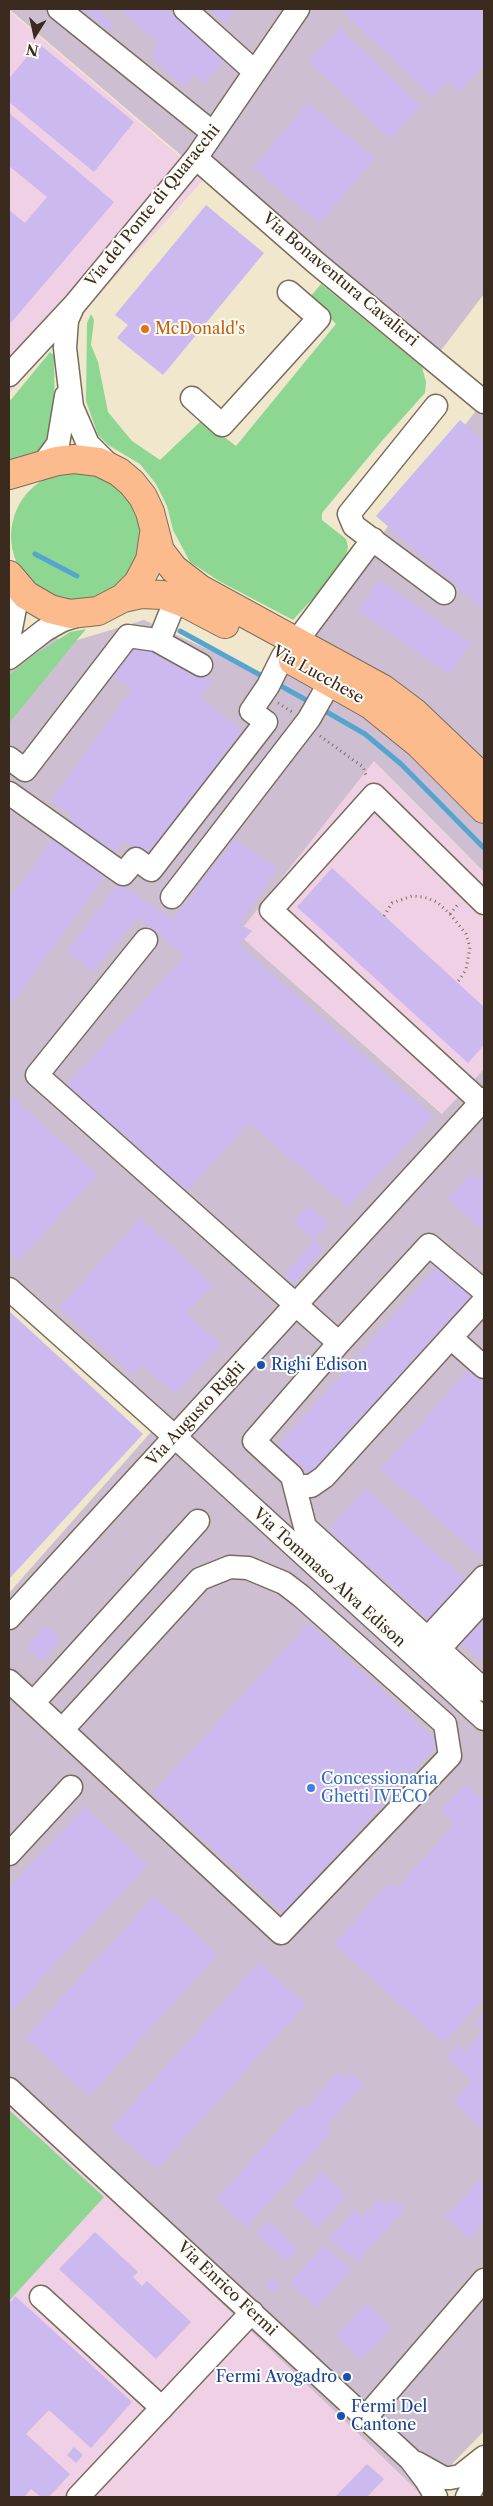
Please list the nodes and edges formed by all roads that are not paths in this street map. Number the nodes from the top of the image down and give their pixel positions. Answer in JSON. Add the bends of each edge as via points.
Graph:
{"nodes":[{"id":1,"x":58,"y":9,"type":"edge"},
{"id":2,"x":185,"y":9,"type":"edge"},
{"id":3,"x":298,"y":9,"type":"edge"},
{"id":4,"x":254,"y":71,"type":"junction"},
{"id":5,"x":213,"y":133,"type":"junction"},
{"id":6,"x":196,"y":158,"type":"junction"},
{"id":7,"x":289,"y":292,"type":"dead end"},
{"id":8,"x":75,"y":304,"type":"junction"},
{"id":9,"x":9,"y":375,"type":"edge"},
{"id":10,"x":68,"y":378,"type":"junction"},
{"id":11,"x":192,"y":398,"type":"dead end"},
{"id":12,"x":484,"y":402,"type":"edge"},
{"id":13,"x":436,"y":406,"type":"dead end"},
{"id":14,"x":41,"y":467,"type":"junction"},
{"id":15,"x":111,"y":467,"type":"junction"},
{"id":16,"x":9,"y":475,"type":"edge"},
{"id":17,"x":9,"y":498,"type":"edge"},
{"id":18,"x":154,"y":530,"type":"junction"},
{"id":19,"x":372,"y":540,"type":"junction"},
{"id":20,"x":9,"y":576,"type":"edge"},
{"id":21,"x":444,"y":593,"type":"dead end"},
{"id":22,"x":123,"y":598,"type":"junction"},
{"id":23,"x":176,"y":599,"type":"junction"},
{"id":24,"x":82,"y":614,"type":"junction"},
{"id":25,"x":9,"y":639,"type":"edge"},
{"id":26,"x":159,"y":641,"type":"junction"},
{"id":27,"x":286,"y":654,"type":"junction"},
{"id":28,"x":9,"y":658,"type":"edge"},
{"id":29,"x":201,"y":665,"type":"dead end"},
{"id":30,"x":327,"y":687,"type":"junction"},
{"id":31,"x":9,"y":758,"type":"edge"},
{"id":32,"x":484,"y":779,"type":"edge"},
{"id":33,"x":9,"y":793,"type":"edge"},
{"id":34,"x":484,"y":809,"type":"edge"},
{"id":35,"x":172,"y":897,"type":"dead end"},
{"id":36,"x":484,"y":903,"type":"edge"},
{"id":37,"x":146,"y":940,"type":"dead end"},
{"id":38,"x":483,"y":1101,"type":"edge"},
{"id":39,"x":9,"y":1289,"type":"edge"},
{"id":40,"x":484,"y":1291,"type":"edge"},
{"id":41,"x":484,"y":1301,"type":"edge"},
{"id":42,"x":296,"y":1305,"type":"junction"},
{"id":43,"x":450,"y":1338,"type":"junction"},
{"id":44,"x":339,"y":1343,"type":"junction"},
{"id":45,"x":484,"y":1367,"type":"edge"},
{"id":46,"x":175,"y":1437,"type":"junction"},
{"id":47,"x":296,"y":1486,"type":"junction"},
{"id":48,"x":198,"y":1521,"type":"dead end"},
{"id":49,"x":484,"y":1576,"type":"edge"},
{"id":50,"x":484,"y":1600,"type":"edge"},
{"id":51,"x":9,"y":1618,"type":"edge"},
{"id":52,"x":434,"y":1644,"type":"junction"},
{"id":53,"x":9,"y":1681,"type":"edge"},
{"id":54,"x":484,"y":1690,"type":"edge"},
{"id":55,"x":32,"y":1703,"type":"junction"},
{"id":56,"x":484,"y":1719,"type":"edge"},
{"id":57,"x":62,"y":1730,"type":"junction"},
{"id":58,"x":71,"y":1787,"type":"dead end"},
{"id":59,"x":9,"y":1854,"type":"edge"},
{"id":60,"x":9,"y":2089,"type":"edge"},
{"id":61,"x":484,"y":2280,"type":"edge"},
{"id":62,"x":41,"y":2297,"type":"dead end"},
{"id":63,"x":252,"y":2312,"type":"junction"},
{"id":64,"x":162,"y":2408,"type":"junction"},
{"id":65,"x":366,"y":2417,"type":"junction"},
{"id":66,"x":484,"y":2457,"type":"edge"},
{"id":67,"x":410,"y":2459,"type":"junction"},
{"id":68,"x":484,"y":2468,"type":"edge"},
{"id":69,"x":78,"y":2497,"type":"edge"},
{"id":70,"x":436,"y":2497,"type":"edge"},
{"id":71,"x":467,"y":2497,"type":"edge"}],
"edges":[{"from":1,"to":5,"type":"street"},
{"from":2,"to":4,"type":"street"},
{"from":3,"to":4,"type":"street","name":"Via del Ponte di Quaracchi"},
{"from":4,"to":5,"type":"street","name":"Via del Ponte di Quaracchi"},
{"from":5,"to":6,"type":"street","name":"Via del Ponte di Quaracchi"},
{"from":6,"to":8,"type":"street","name":"Via del Ponte di Quaracchi"},
{"from":6,"to":12,"type":"street","name":"Via Bonaventura Cavalieri"},
{"from":7,"to":11,"type":"street","via":[[319,318],[222,425]]},
{"from":8,"to":9,"type":"street","name":"Via del Ponte di Quaracchi"},
{"from":8,"to":10,"type":"street","name":"Via del Ponte di Quaracchi","via":[[66,331]]},
{"from":10,"to":14,"type":"street","name":"Via del Ponte di Quaracchi","via":[[61,437]]},
{"from":10,"to":15,"type":"street","name":"Via del Ponte di Quaracchi","via":[[72,407],[83,434],[96,454]]},
{"from":13,"to":19,"type":"street","via":[[349,514],[354,526]]},
{"from":14,"to":15,"type":"main road","name":"Via Lucchese","via":[[74,459],[92,460]]},
{"from":14,"to":16,"type":"main road","name":"Via Lucchese"},
{"from":14,"to":17,"type":"main road","name":"Via Lucchese","via":[[22,481]]},
{"from":15,"to":18,"type":"main road","name":"Via Lucchese","via":[[140,492]]},
{"from":18,"to":22,"type":"main road","name":"Via Lucchese","via":[[148,566],[138,583]]},
{"from":18,"to":27,"type":"main road","name":"Via Lucchese","via":[[164,559],[183,577]]},
{"from":19,"to":21,"type":"street"},
{"from":19,"to":27,"type":"street"},
{"from":20,"to":24,"type":"main road","name":"Via Lucchese","via":[[20,591],[37,604],[56,611]]},
{"from":20,"to":25,"type":"street","via":[[16,603]]},
{"from":22,"to":23,"type":"main road","name":"Via Lucchese","via":[[156,594]]},
{"from":22,"to":24,"type":"main road","name":"Via Lucchese","via":[[105,608]]},
{"from":23,"to":26,"type":"street"},
{"from":23,"to":27,"type":"main road","name":"Via Lucchese"},
{"from":24,"to":28,"type":"street","via":[[45,630]]},
{"from":26,"to":29,"type":"street"},
{"from":26,"to":31,"type":"street","via":[[128,636],[25,770]]},
{"from":27,"to":30,"type":"main road","name":"Via Lucchese"},
{"from":27,"to":32,"type":"main road","name":"Via Lucchese","via":[[383,689],[423,720]]},
{"from":27,"to":33,"type":"street","via":[[251,711],[266,722],[151,870],[136,858],[123,874]]},
{"from":30,"to":34,"type":"main road","name":"Via Lucchese","via":[[370,705],[418,743]]},
{"from":30,"to":35,"type":"street","via":[[309,718]]},
{"from":36,"to":38,"type":"street","via":[[374,794],[271,910]]},
{"from":37,"to":42,"type":"street","via":[[37,1075]]},
{"from":38,"to":42,"type":"street","name":"Via Augusto Righi"},
{"from":39,"to":46,"type":"street","name":"Via Tommaso Alva Edison"},
{"from":40,"to":44,"type":"street","via":[[429,1245]]},
{"from":41,"to":43,"type":"street"},
{"from":42,"to":44,"type":"street"},
{"from":42,"to":46,"type":"street","name":"Via Augusto Righi"},
{"from":43,"to":45,"type":"street"},
{"from":43,"to":47,"type":"street","via":[[324,1478],[310,1486]]},
{"from":44,"to":47,"type":"street","via":[[254,1441],[292,1476]]},
{"from":46,"to":51,"type":"street","name":"Via Augusto Righi"},
{"from":46,"to":56,"type":"street","name":"Via Tommaso Alva Edison"},
{"from":47,"to":52,"type":"street","via":[[305,1526]]},
{"from":48,"to":55,"type":"street"},
{"from":49,"to":52,"type":"street"},
{"from":50,"to":52,"type":"street"},
{"from":52,"to":54,"type":"street"},
{"from":53,"to":55,"type":"street"},
{"from":55,"to":57,"type":"street"},
{"from":57,"to":57,"type":"street","via":[[281,1933],[450,1756],[445,1724],[301,1596],[284,1584],[248,1568],[230,1567],[200,1579]]},
{"from":58,"to":59,"type":"street"},
{"from":60,"to":63,"type":"street","name":"Via Enrico Fermi"},
{"from":61,"to":65,"type":"street"},
{"from":62,"to":64,"type":"street"},
{"from":63,"to":64,"type":"street"},
{"from":63,"to":65,"type":"street","name":"Via Enrico Fermi"},
{"from":64,"to":69,"type":"street"},
{"from":65,"to":67,"type":"street","name":"Via Enrico Fermi"},
{"from":66,"to":67,"type":"street","via":[[460,2476],[450,2478],[439,2476]]},
{"from":67,"to":70,"type":"street","name":"Via Enrico Fermi"},
{"from":68,"to":71,"type":"street"}]}
